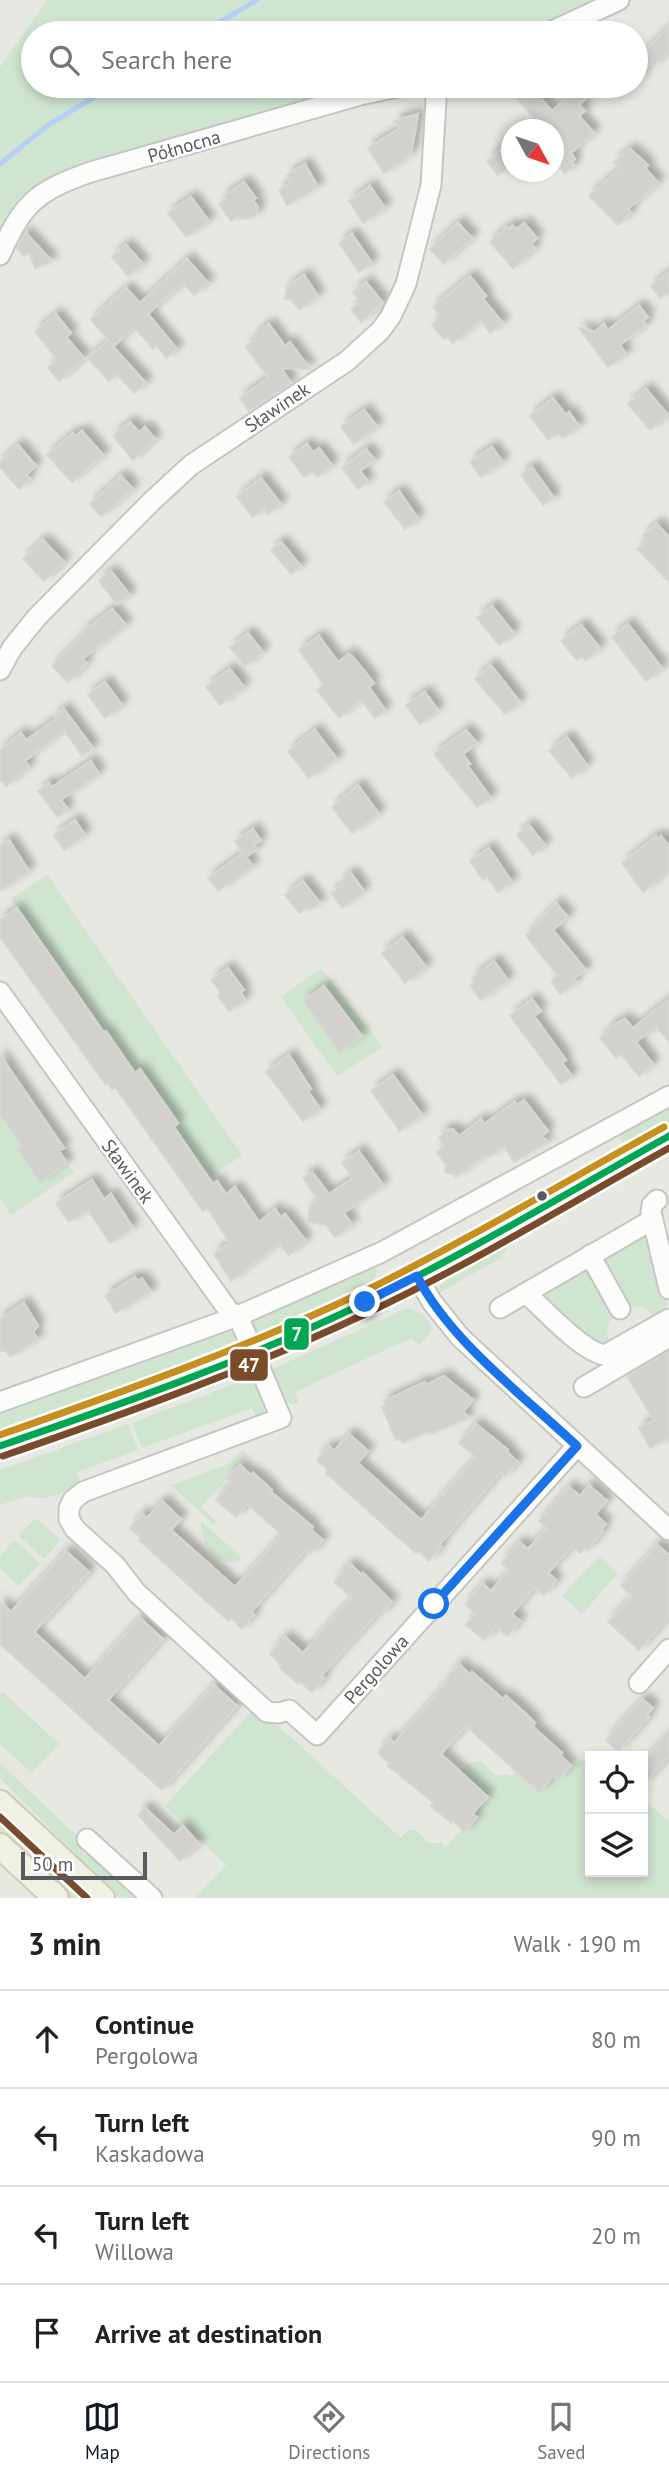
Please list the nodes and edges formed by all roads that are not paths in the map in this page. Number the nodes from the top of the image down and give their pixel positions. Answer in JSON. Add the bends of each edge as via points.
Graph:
{"nodes":[{"id":1,"x":619,"y":0,"type":"edge"},
{"id":2,"x":574,"y":21,"type":"edge"},
{"id":3,"x":350,"y":98,"type":"edge"},
{"id":4,"x":436,"y":98,"type":"edge"},
{"id":5,"x":0,"y":255,"type":"edge"},
{"id":6,"x":0,"y":670,"type":"edge"},
{"id":7,"x":0,"y":992,"type":"edge"},
{"id":8,"x":669,"y":1096,"type":"edge"},
{"id":9,"x":669,"y":1136,"type":"edge"},
{"id":10,"x":657,"y":1200,"type":"dead end"},
{"id":11,"x":652,"y":1220,"type":"junction"},
{"id":12,"x":590,"y":1255,"type":"junction"},
{"id":13,"x":417,"y":1276,"type":"junction"},
{"id":14,"x":668,"y":1280,"type":"edge"},
{"id":15,"x":526,"y":1293,"type":"junction"},
{"id":16,"x":500,"y":1308,"type":"dead end"},
{"id":17,"x":620,"y":1308,"type":"dead end"},
{"id":18,"x":238,"y":1316,"type":"junction"},
{"id":19,"x":668,"y":1323,"type":"edge"},
{"id":20,"x":253,"y":1351,"type":"junction"},
{"id":21,"x":584,"y":1387,"type":"dead end"},
{"id":22,"x":0,"y":1402,"type":"edge"},
{"id":23,"x":0,"y":1446,"type":"edge"},
{"id":24,"x":577,"y":1446,"type":"junction"},
{"id":25,"x":669,"y":1530,"type":"edge"},
{"id":26,"x":669,"y":1649,"type":"edge"},
{"id":27,"x":639,"y":1683,"type":"dead end"},
{"id":28,"x":317,"y":1735,"type":"joint"},
{"id":29,"x":0,"y":1803,"type":"edge"},
{"id":30,"x":87,"y":1839,"type":"dead end"},
{"id":31,"x":0,"y":1846,"type":"edge"},
{"id":32,"x":56,"y":1898,"type":"edge"},
{"id":33,"x":102,"y":1898,"type":"edge"},
{"id":34,"x":152,"y":1898,"type":"edge"}],
"edges":[{"from":1,"to":2,"type":"street"},
{"from":3,"to":5,"type":"street","name":"Północna","via":[[64,182],[25,209]]},
{"from":4,"to":6,"type":"street","name":"Sławinek","via":[[432,185],[406,284],[380,331],[347,361],[191,466],[37,617]]},
{"from":7,"to":18,"type":"street","name":"Sławinek","via":[[229,1311]]},
{"from":8,"to":18,"type":"street","via":[[382,1252]]},
{"from":9,"to":13,"type":"street"},
{"from":10,"to":11,"type":"street","via":[[650,1208]]},
{"from":11,"to":12,"type":"street"},
{"from":11,"to":14,"type":"street"},
{"from":12,"to":15,"type":"street"},
{"from":12,"to":17,"type":"street"},
{"from":13,"to":20,"type":"street"},
{"from":13,"to":24,"type":"street","via":[[460,1337]]},
{"from":15,"to":16,"type":"street"},
{"from":15,"to":19,"type":"street","via":[[598,1354],[605,1355]]},
{"from":18,"to":20,"type":"street","name":"Sławinek"},
{"from":18,"to":22,"type":"street"},
{"from":19,"to":21,"type":"street"},
{"from":20,"to":23,"type":"street"},
{"from":20,"to":28,"type":"street","name":"Sławinek","via":[[281,1418],[83,1492],[73,1500],[69,1519],[137,1593],[267,1712],[289,1710]]},
{"from":24,"to":25,"type":"street"},
{"from":24,"to":28,"type":"street","name":"Pergolowa"},
{"from":26,"to":27,"type":"street"},
{"from":29,"to":33,"type":"main road"},
{"from":30,"to":34,"type":"street"},
{"from":31,"to":32,"type":"main road"}]}
